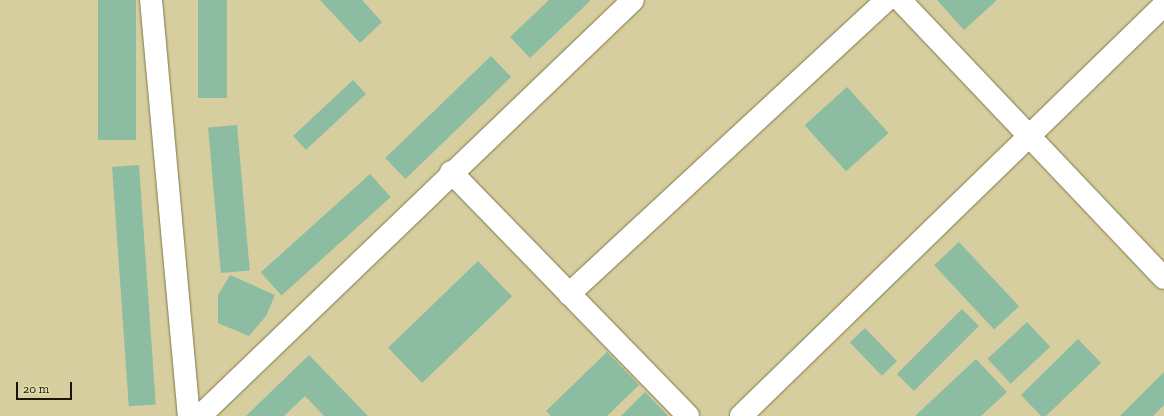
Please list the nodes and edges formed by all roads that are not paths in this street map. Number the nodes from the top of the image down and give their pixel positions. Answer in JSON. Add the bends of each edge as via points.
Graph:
{"nodes":[{"id":1,"x":151,"y":0,"type":"edge"},
{"id":2,"x":633,"y":0,"type":"edge"},
{"id":3,"x":886,"y":0,"type":"edge"},
{"id":4,"x":900,"y":0,"type":"edge"},
{"id":5,"x":1162,"y":11,"type":"edge"},
{"id":6,"x":1029,"y":136,"type":"junction"},
{"id":7,"x":451,"y":172,"type":"junction"},
{"id":8,"x":1160,"y":265,"type":"edge"},
{"id":9,"x":569,"y":294,"type":"junction"},
{"id":10,"x":189,"y":416,"type":"edge"},
{"id":11,"x":200,"y":416,"type":"edge"},
{"id":12,"x":688,"y":416,"type":"edge"},
{"id":13,"x":741,"y":416,"type":"edge"}],
"edges":[{"from":1,"to":10,"type":"street"},
{"from":2,"to":7,"type":"street"},
{"from":3,"to":9,"type":"street"},
{"from":4,"to":6,"type":"street"},
{"from":5,"to":6,"type":"street"},
{"from":6,"to":8,"type":"street"},
{"from":6,"to":13,"type":"street"},
{"from":7,"to":9,"type":"street"},
{"from":7,"to":11,"type":"street"},
{"from":9,"to":12,"type":"street"}]}
